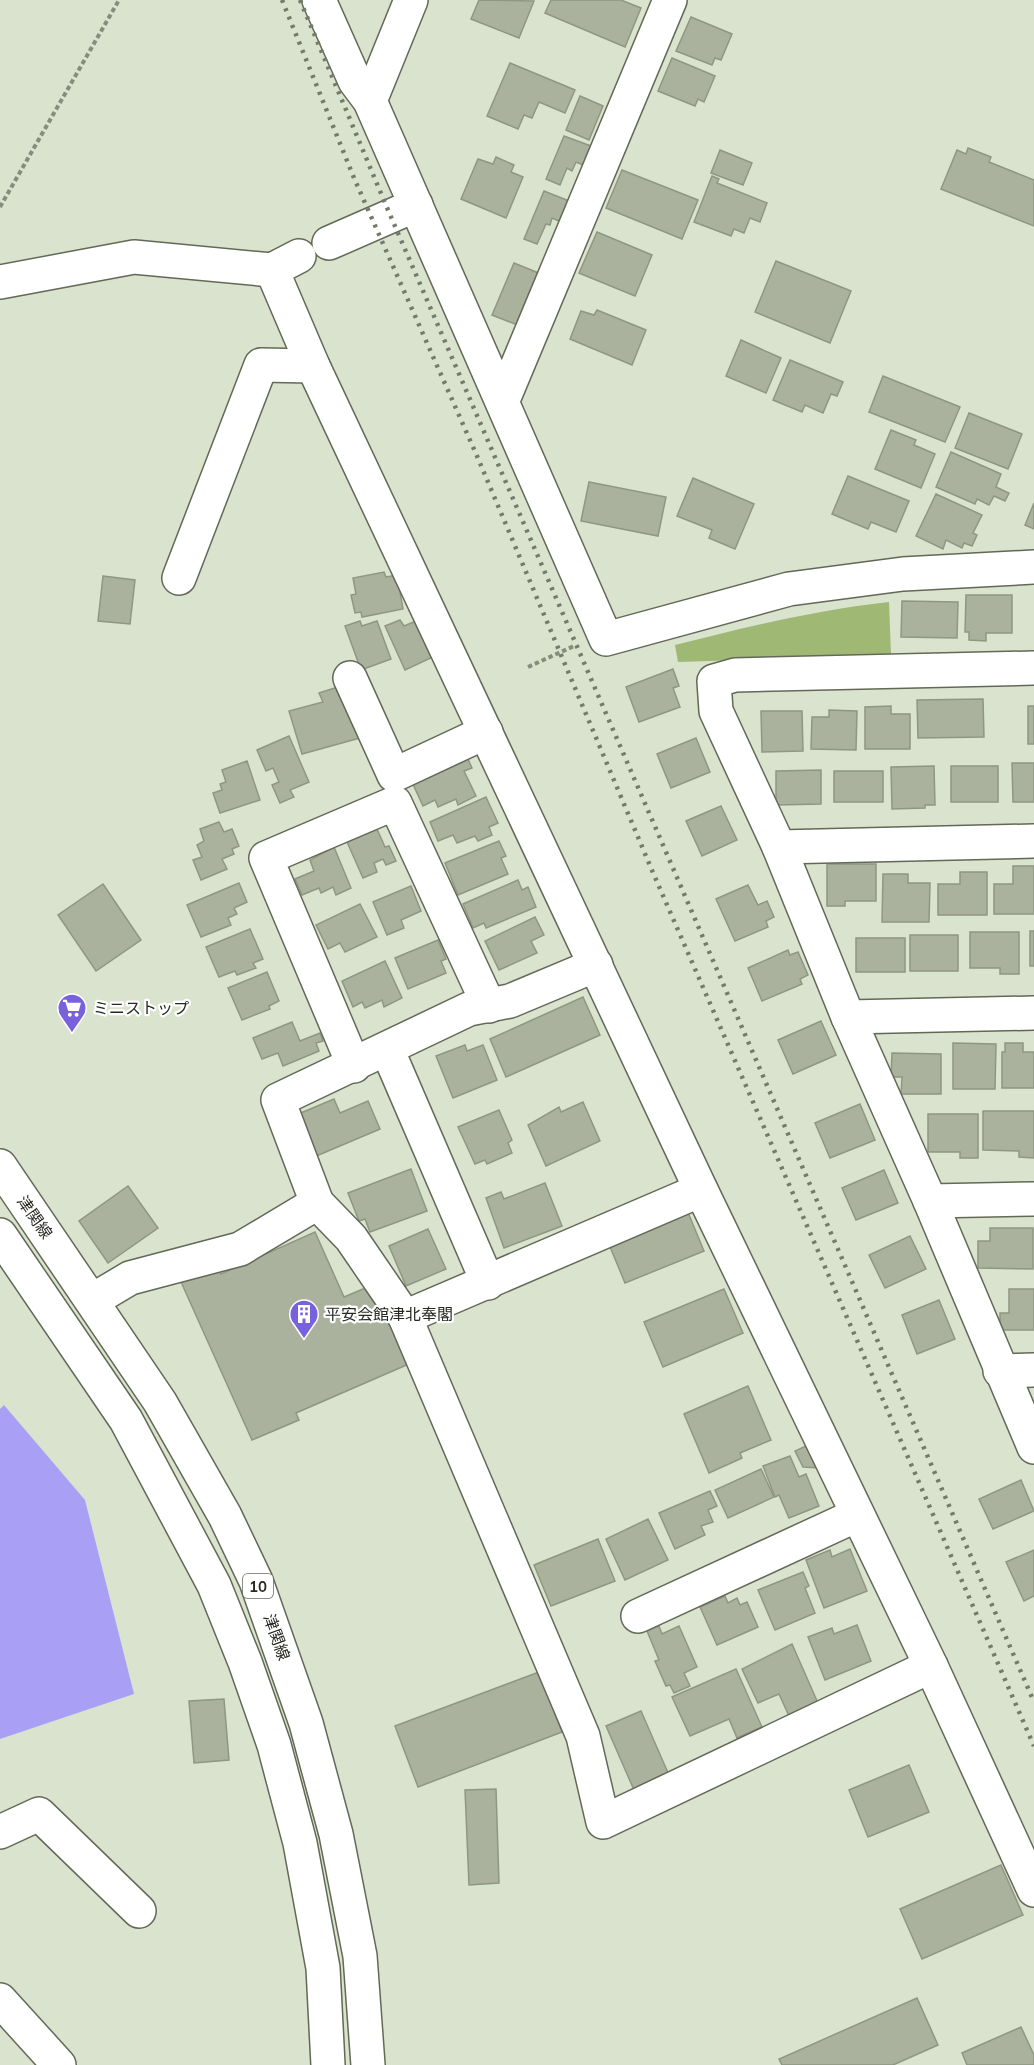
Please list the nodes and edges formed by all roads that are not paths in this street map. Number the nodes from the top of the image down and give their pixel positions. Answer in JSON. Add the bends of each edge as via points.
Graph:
{"nodes":[{"id":1,"x":319,"y":0,"type":"edge"},
{"id":2,"x":411,"y":0,"type":"edge"},
{"id":3,"x":670,"y":0,"type":"edge"},
{"id":4,"x":370,"y":100,"type":"junction"},
{"id":5,"x":416,"y":205,"type":"junction"},
{"id":6,"x":328,"y":243,"type":"dead end"},
{"id":7,"x":0,"y":282,"type":"edge"},
{"id":8,"x":313,"y":366,"type":"junction"},
{"id":9,"x":503,"y":400,"type":"junction"},
{"id":10,"x":1034,"y":567,"type":"edge"},
{"id":11,"x":179,"y":578,"type":"dead end"},
{"id":12,"x":1034,"y":668,"type":"edge"},
{"id":13,"x":350,"y":678,"type":"dead end"},
{"id":14,"x":486,"y":732,"type":"junction"},
{"id":15,"x":1034,"y":841,"type":"edge"},
{"id":16,"x":779,"y":847,"type":"junction"},
{"id":17,"x":596,"y":965,"type":"junction"},
{"id":18,"x":489,"y":1006,"type":"junction"},
{"id":19,"x":1034,"y":1013,"type":"edge"},
{"id":20,"x":848,"y":1017,"type":"junction"},
{"id":21,"x":387,"y":1049,"type":"junction"},
{"id":22,"x":354,"y":1066,"type":"junction"},
{"id":23,"x":0,"y":1166,"type":"edge"},
{"id":24,"x":701,"y":1190,"type":"junction"},
{"id":25,"x":1034,"y":1199,"type":"edge"},
{"id":26,"x":930,"y":1201,"type":"junction"},
{"id":27,"x":317,"y":1203,"type":"junction"},
{"id":28,"x":0,"y":1235,"type":"edge"},
{"id":29,"x":488,"y":1283,"type":"junction"},
{"id":30,"x":93,"y":1300,"type":"junction"},
{"id":31,"x":405,"y":1317,"type":"junction"},
{"id":32,"x":1034,"y":1370,"type":"edge"},
{"id":33,"x":1000,"y":1371,"type":"junction"},
{"id":34,"x":1034,"y":1448,"type":"edge"},
{"id":35,"x":857,"y":1515,"type":"junction"},
{"id":36,"x":638,"y":1616,"type":"dead end"},
{"id":37,"x":932,"y":1666,"type":"junction"},
{"id":38,"x":0,"y":1832,"type":"edge"},
{"id":39,"x":1034,"y":1890,"type":"edge"},
{"id":40,"x":139,"y":1911,"type":"dead end"},
{"id":41,"x":0,"y":2000,"type":"edge"},
{"id":42,"x":59,"y":2065,"type":"edge"},
{"id":43,"x":328,"y":2065,"type":"edge"},
{"id":44,"x":368,"y":2065,"type":"edge"}],
"edges":[{"from":1,"to":4,"type":"street","via":[[355,81]]},
{"from":2,"to":4,"type":"street"},
{"from":3,"to":9,"type":"street"},
{"from":4,"to":5,"type":"street"},
{"from":5,"to":6,"type":"street"},
{"from":5,"to":9,"type":"street"},
{"from":7,"to":8,"type":"street","via":[[134,257],[286,263]]},
{"from":8,"to":11,"type":"street","via":[[261,364]]},
{"from":8,"to":14,"type":"street"},
{"from":9,"to":10,"type":"street","via":[[606,639],[800,587],[914,573]]},
{"from":12,"to":16,"type":"street","via":[[735,675],[714,681],[716,711]]},
{"from":13,"to":14,"type":"street","via":[[394,775]]},
{"from":14,"to":17,"type":"street"},
{"from":15,"to":16,"type":"street"},
{"from":16,"to":20,"type":"street"},
{"from":17,"to":18,"type":"street"},
{"from":17,"to":24,"type":"street"},
{"from":18,"to":21,"type":"street","via":[[469,1009]]},
{"from":18,"to":22,"type":"street","via":[[395,803],[266,858]]},
{"from":19,"to":20,"type":"street"},
{"from":20,"to":26,"type":"street"},
{"from":21,"to":22,"type":"street"},
{"from":21,"to":29,"type":"street"},
{"from":22,"to":27,"type":"street","via":[[279,1100]]},
{"from":23,"to":30,"type":"street","name":"津関線","number":"10"},
{"from":24,"to":29,"type":"street"},
{"from":24,"to":35,"type":"street"},
{"from":25,"to":26,"type":"street"},
{"from":26,"to":33,"type":"street"},
{"from":27,"to":30,"type":"street","via":[[240,1249],[130,1278]]},
{"from":27,"to":31,"type":"street","via":[[351,1238]]},
{"from":28,"to":43,"type":"street","number":"10","via":[[126,1420],[214,1585],[245,1662],[274,1745],[300,1843],[322,1968]]},
{"from":29,"to":31,"type":"street"},
{"from":30,"to":44,"type":"street","name":"津関線","number":"10","via":[[160,1402],[225,1516],[281,1646],[336,1834],[360,1956]]},
{"from":31,"to":37,"type":"street","via":[[583,1736],[603,1822]]},
{"from":32,"to":33,"type":"street"},
{"from":33,"to":34,"type":"street"},
{"from":35,"to":36,"type":"street"},
{"from":35,"to":37,"type":"street"},
{"from":37,"to":39,"type":"street"},
{"from":38,"to":40,"type":"street","via":[[39,1814]]},
{"from":41,"to":42,"type":"street"}]}
